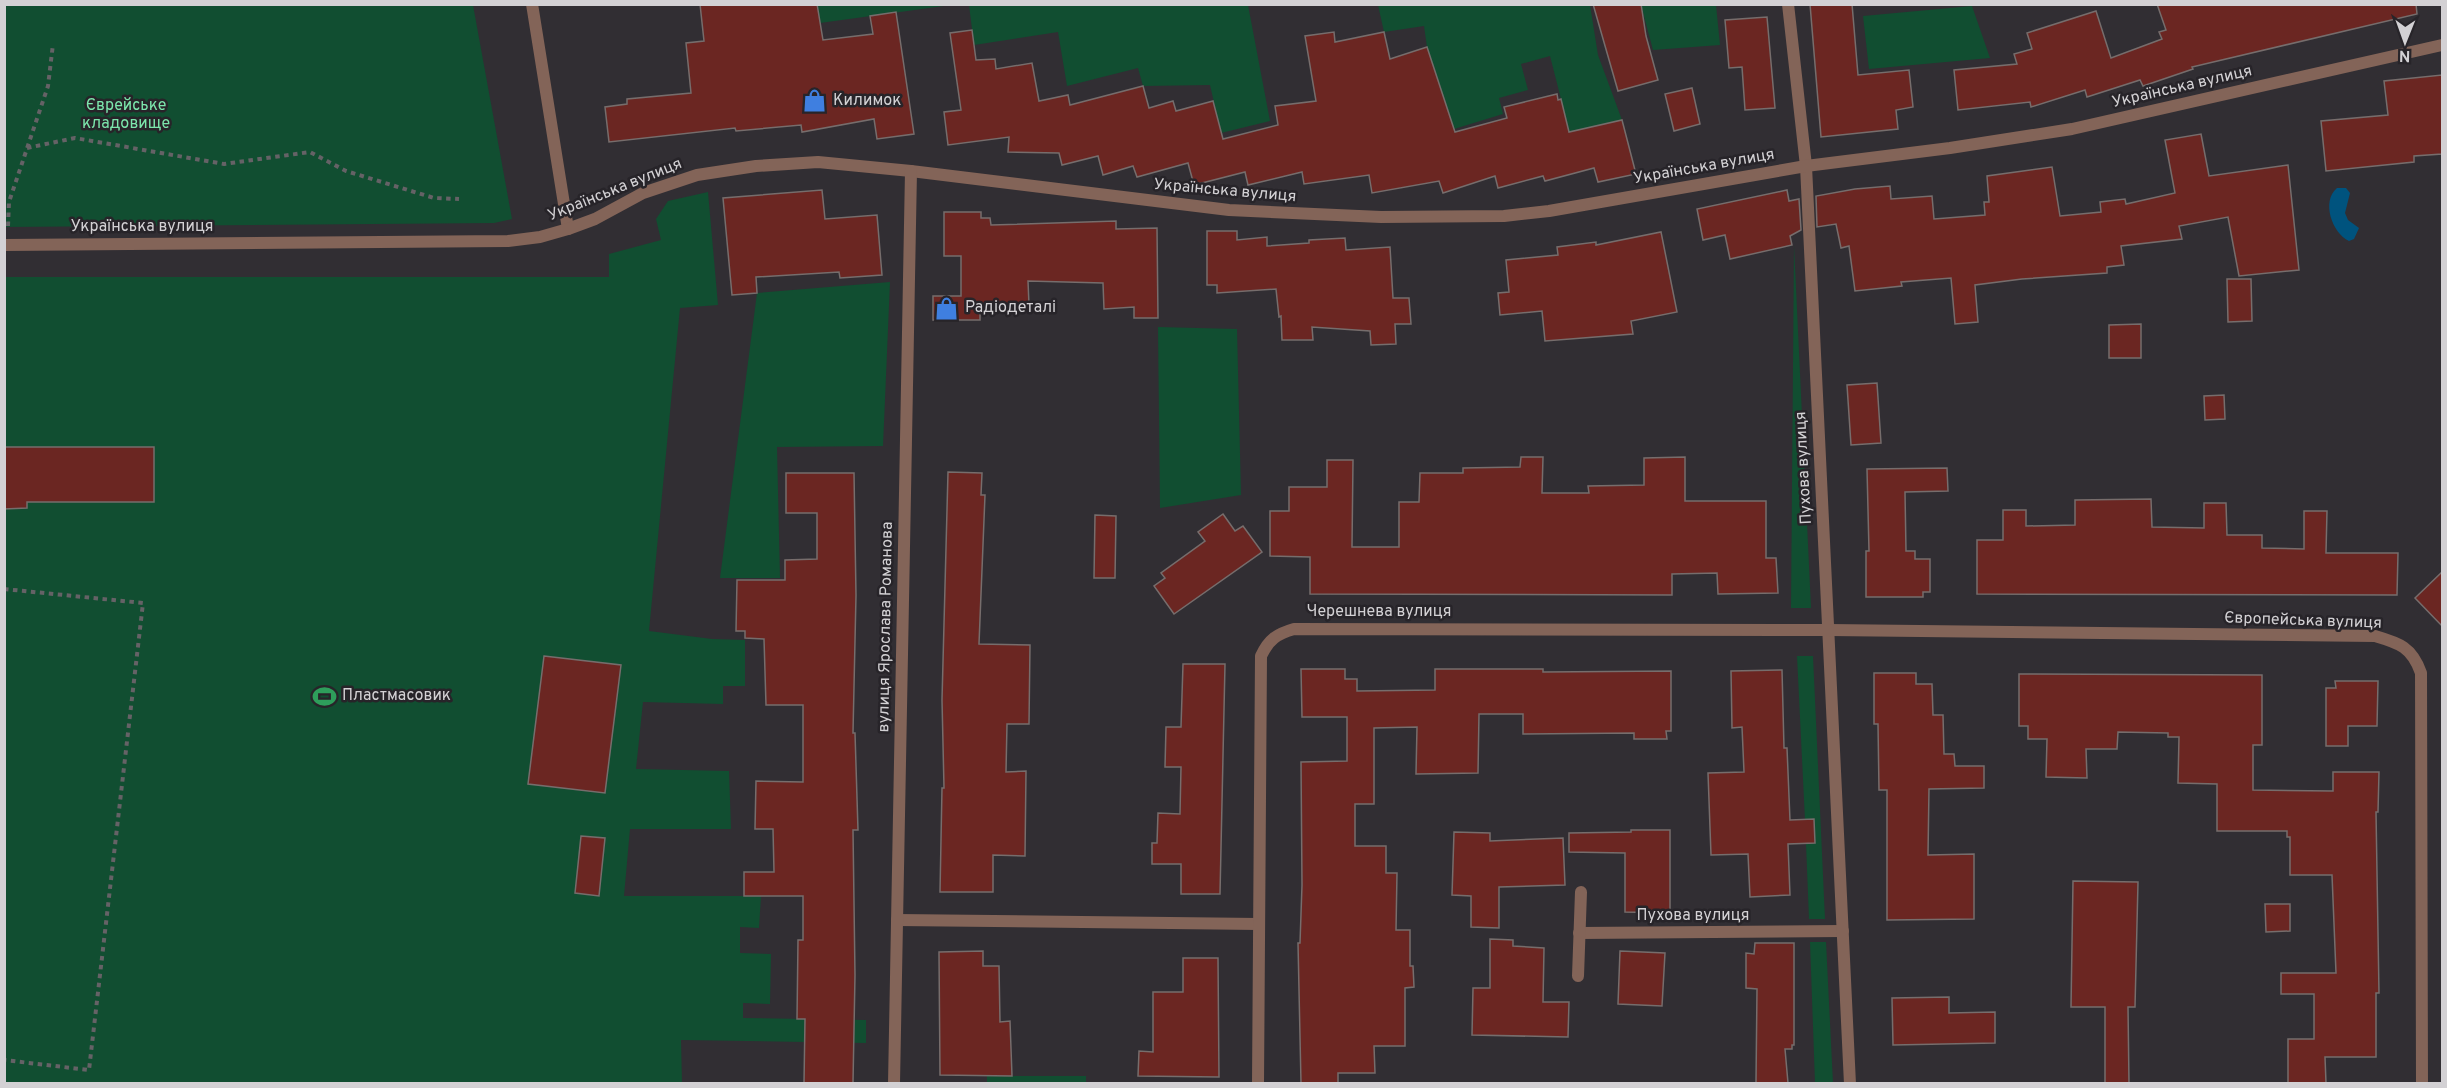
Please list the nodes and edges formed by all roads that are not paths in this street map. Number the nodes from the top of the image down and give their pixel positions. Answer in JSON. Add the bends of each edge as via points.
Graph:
{"nodes":[{"id":1,"x":532,"y":4,"type":"edge"},
{"id":2,"x":1788,"y":4,"type":"edge"},
{"id":3,"x":2442,"y":45,"type":"edge"},
{"id":4,"x":1806,"y":166,"type":"junction"},
{"id":5,"x":911,"y":171,"type":"junction"},
{"id":6,"x":568,"y":229,"type":"junction"},
{"id":7,"x":4,"y":245,"type":"edge"},
{"id":8,"x":1829,"y":630,"type":"junction"},
{"id":9,"x":1581,"y":892,"type":"dead end"},
{"id":10,"x":897,"y":920,"type":"junction"},
{"id":11,"x":1259,"y":924,"type":"junction"},
{"id":12,"x":1843,"y":931,"type":"junction"},
{"id":13,"x":1580,"y":933,"type":"junction"},
{"id":14,"x":1578,"y":976,"type":"dead end"},
{"id":15,"x":894,"y":1083,"type":"edge"},
{"id":16,"x":1258,"y":1083,"type":"edge"},
{"id":17,"x":1850,"y":1083,"type":"edge"},
{"id":18,"x":2422,"y":1083,"type":"edge"}],
"edges":[{"from":1,"to":6,"type":"street"},
{"from":2,"to":4,"type":"street","name":"Пухова вулиця"},
{"from":3,"to":4,"type":"street","name":"Українська вулиця","via":[[2072,129]]},
{"from":4,"to":5,"type":"street","name":"Українська вулиця","via":[[1549,211],[1455,218],[1219,209]]},
{"from":4,"to":8,"type":"street","name":"Пухова вулиця"},
{"from":5,"to":6,"type":"street","name":"Українська вулиця","via":[[818,162],[697,175],[643,193]]},
{"from":5,"to":10,"type":"street","name":"вулиця Ярослава Романова"},
{"from":6,"to":7,"type":"street","name":"Українська вулиця","via":[[540,237],[474,242]]},
{"from":8,"to":11,"type":"street","name":"Черешнева вулиця","via":[[1294,629],[1276,634],[1262,656]]},
{"from":8,"to":12,"type":"street","name":"Пухова вулиця"},
{"from":8,"to":18,"type":"street","name":"Європейська вулиця","via":[[2375,636],[2406,649],[2421,673]]},
{"from":9,"to":13,"type":"street"},
{"from":10,"to":11,"type":"street"},
{"from":10,"to":15,"type":"street","name":"вулиця Ярослава Романова"},
{"from":11,"to":16,"type":"street","name":"Черешнева вулиця"},
{"from":12,"to":13,"type":"street","name":"Пухова вулиця"},
{"from":12,"to":17,"type":"street","name":"Пухова вулиця"},
{"from":13,"to":14,"type":"street"}]}
